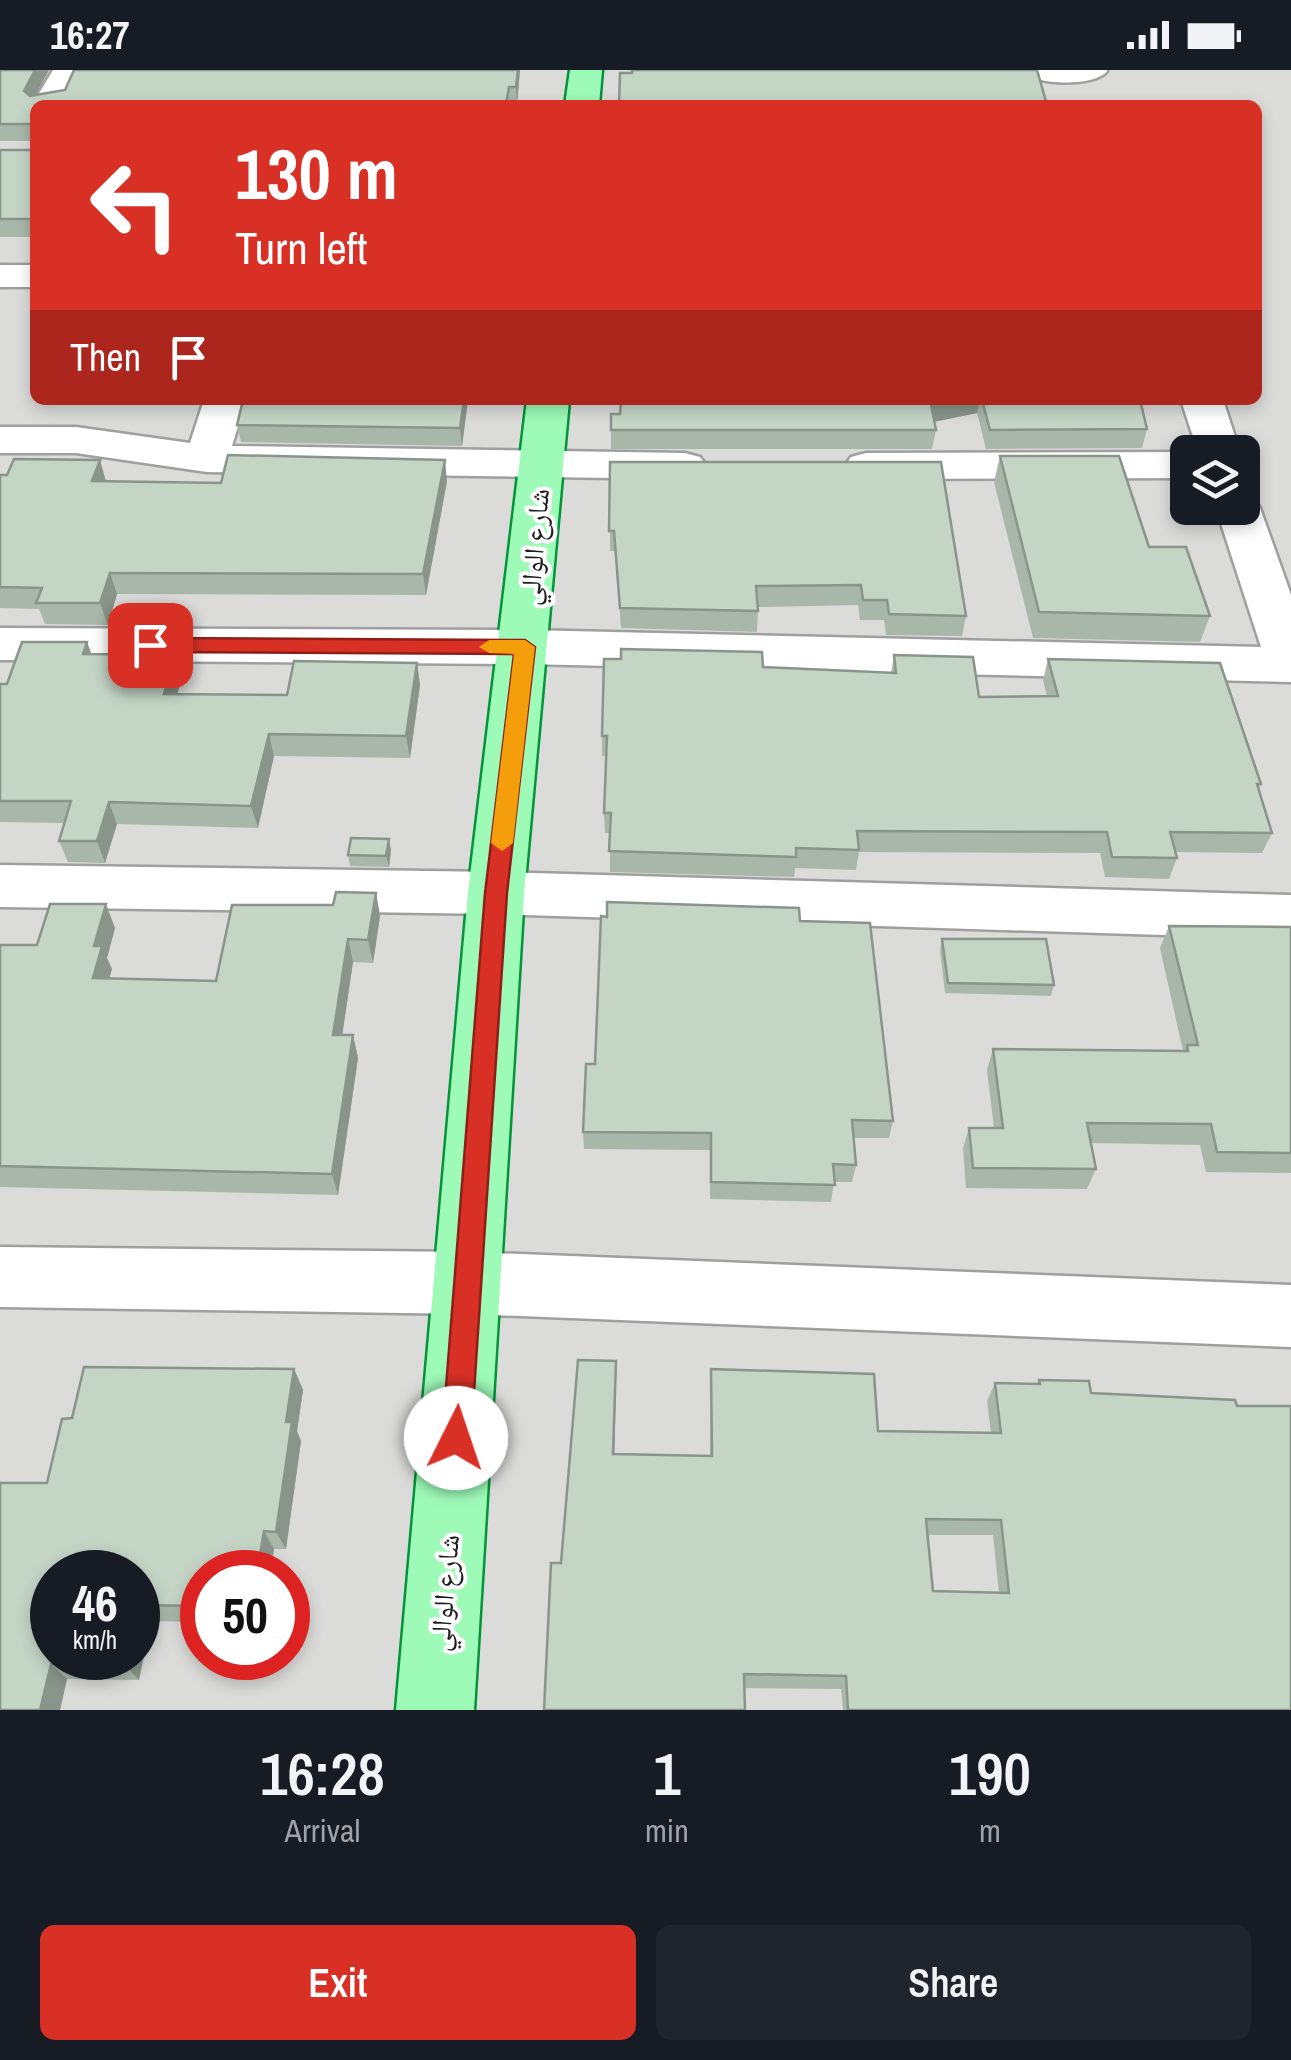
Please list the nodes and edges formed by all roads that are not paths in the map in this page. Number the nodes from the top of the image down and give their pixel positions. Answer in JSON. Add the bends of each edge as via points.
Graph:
{"nodes":[{"id":1,"x":69,"y":70,"type":"edge"},
{"id":2,"x":586,"y":70,"type":"edge"},
{"id":3,"x":1037,"y":70,"type":"edge"},
{"id":4,"x":1090,"y":70,"type":"edge"},
{"id":5,"x":52,"y":100,"type":"edge"},
{"id":6,"x":583,"y":100,"type":"edge"},
{"id":7,"x":1100,"y":100,"type":"edge"},
{"id":8,"x":0,"y":276,"type":"edge"},
{"id":9,"x":30,"y":276,"type":"edge"},
{"id":10,"x":223,"y":405,"type":"edge"},
{"id":11,"x":548,"y":405,"type":"edge"},
{"id":12,"x":1204,"y":405,"type":"edge"},
{"id":13,"x":1213,"y":435,"type":"edge"},
{"id":14,"x":0,"y":440,"type":"edge"},
{"id":15,"x":207,"y":459,"type":"junction"},
{"id":16,"x":542,"y":466,"type":"junction"},
{"id":17,"x":718,"y":466,"type":"edge"},
{"id":18,"x":816,"y":466,"type":"edge"},
{"id":19,"x":1170,"y":466,"type":"edge"},
{"id":20,"x":1244,"y":525,"type":"edge"},
{"id":21,"x":0,"y":644,"type":"edge"},
{"id":22,"x":525,"y":647,"type":"junction"},
{"id":23,"x":1291,"y":665,"type":"edge"},
{"id":24,"x":0,"y":886,"type":"edge"},
{"id":25,"x":496,"y":893,"type":"junction"},
{"id":26,"x":1291,"y":917,"type":"edge"},
{"id":27,"x":0,"y":1277,"type":"edge"},
{"id":28,"x":469,"y":1283,"type":"junction"},
{"id":29,"x":1291,"y":1316,"type":"edge"},
{"id":30,"x":435,"y":1710,"type":"edge"}],
"edges":[{"from":1,"to":5,"type":"street"},
{"from":2,"to":6,"type":"main road"},
{"from":3,"to":4,"type":"street"},
{"from":4,"to":7,"type":"street"},
{"from":8,"to":9,"type":"street"},
{"from":10,"to":15,"type":"street"},
{"from":11,"to":16,"type":"main road","name":"شارع الوالي"},
{"from":12,"to":13,"type":"street"},
{"from":14,"to":15,"type":"street","via":[[76,440]]},
{"from":15,"to":16,"type":"street"},
{"from":16,"to":17,"type":"street"},
{"from":16,"to":22,"type":"main road","name":"شارع الوالي"},
{"from":18,"to":19,"type":"street"},
{"from":20,"to":23,"type":"street"},
{"from":21,"to":22,"type":"street"},
{"from":22,"to":23,"type":"street"},
{"from":22,"to":25,"type":"main road","name":"شارع الوالي"},
{"from":24,"to":25,"type":"street"},
{"from":25,"to":26,"type":"street"},
{"from":25,"to":28,"type":"main road","name":"شارع الوالي"},
{"from":27,"to":28,"type":"street"},
{"from":28,"to":29,"type":"street"},
{"from":28,"to":30,"type":"main road","name":"شارع الوالي"}]}
